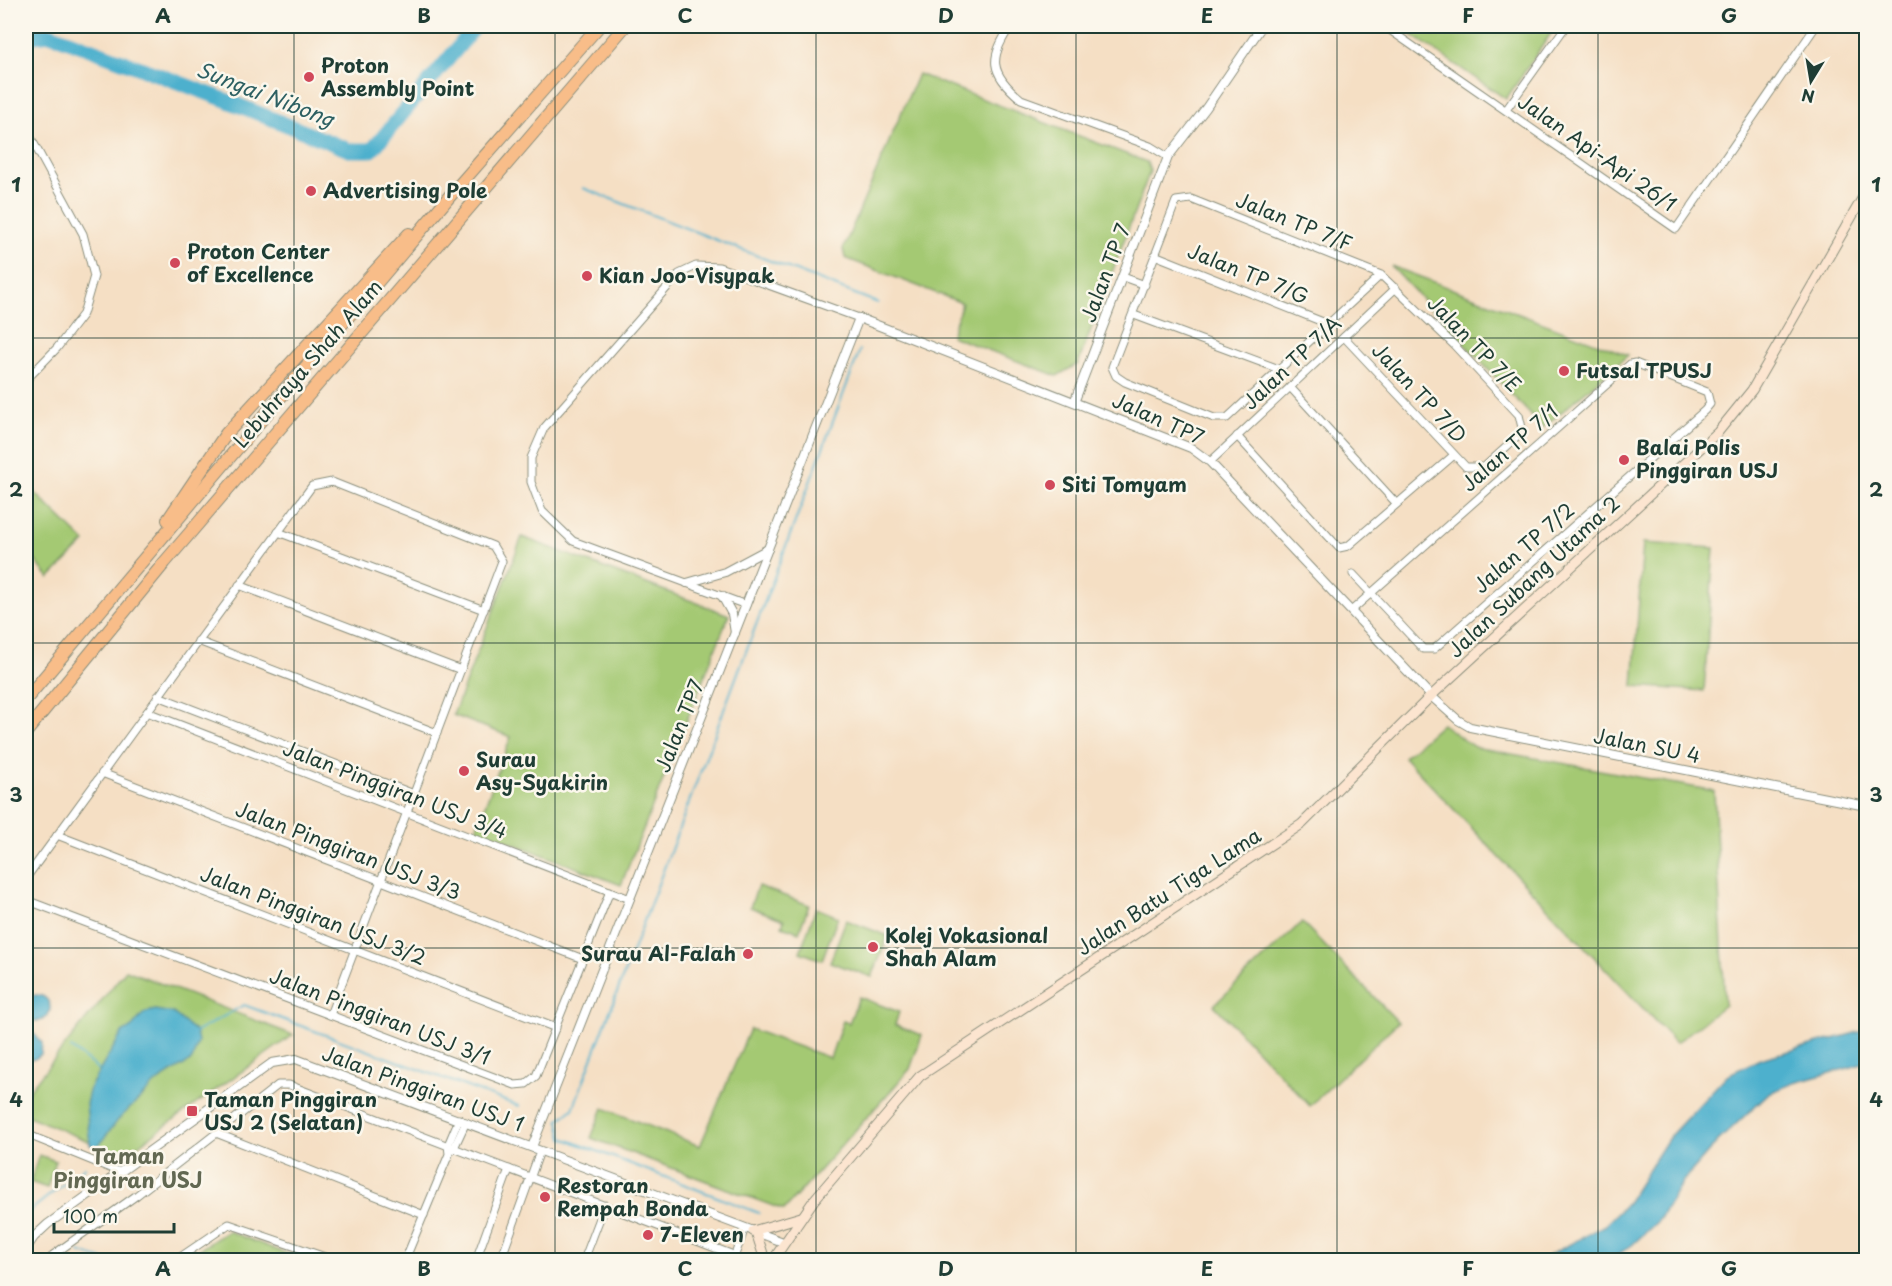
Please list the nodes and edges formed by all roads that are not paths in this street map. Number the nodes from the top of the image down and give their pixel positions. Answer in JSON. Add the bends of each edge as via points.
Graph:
{"nodes":[{"id":1,"x":599,"y":26,"type":"edge"},
{"id":2,"x":625,"y":26,"type":"edge"},
{"id":3,"x":1011,"y":26,"type":"edge"},
{"id":4,"x":1262,"y":26,"type":"edge"},
{"id":5,"x":1384,"y":26,"type":"edge"},
{"id":6,"x":1566,"y":26,"type":"edge"},
{"id":7,"x":1816,"y":26,"type":"edge"},
{"id":8,"x":1506,"y":110,"type":"junction"},
{"id":9,"x":26,"y":129,"type":"edge"},
{"id":10,"x":1168,"y":157,"type":"junction"},
{"id":11,"x":1866,"y":192,"type":"edge"},
{"id":12,"x":449,"y":197,"type":"junction"},
{"id":13,"x":1157,"y":256,"type":"junction"},
{"id":14,"x":1381,"y":275,"type":"junction"},
{"id":15,"x":1123,"y":277,"type":"junction"},
{"id":16,"x":1145,"y":285,"type":"junction"},
{"id":17,"x":1396,"y":288,"type":"junction"},
{"id":18,"x":1134,"y":315,"type":"junction"},
{"id":19,"x":859,"y":318,"type":"junction"},
{"id":20,"x":1328,"y":324,"type":"junction"},
{"id":21,"x":1344,"y":337,"type":"junction"},
{"id":22,"x":1279,"y":369,"type":"junction"},
{"id":23,"x":26,"y":380,"type":"edge"},
{"id":24,"x":1290,"y":387,"type":"junction"},
{"id":25,"x":1707,"y":392,"type":"joint"},
{"id":26,"x":1075,"y":400,"type":"junction"},
{"id":27,"x":1237,"y":436,"type":"junction"},
{"id":28,"x":1502,"y":453,"type":"joint"},
{"id":29,"x":1454,"y":455,"type":"junction"},
{"id":30,"x":1210,"y":462,"type":"junction"},
{"id":31,"x":1396,"y":503,"type":"junction"},
{"id":32,"x":278,"y":532,"type":"junction"},
{"id":33,"x":768,"y":549,"type":"junction"},
{"id":34,"x":1353,"y":574,"type":"dead end"},
{"id":35,"x":126,"y":580,"type":"junction"},
{"id":36,"x":687,"y":583,"type":"junction"},
{"id":37,"x":239,"y":585,"type":"junction"},
{"id":38,"x":1371,"y":593,"type":"junction"},
{"id":39,"x":722,"y":596,"type":"junction"},
{"id":40,"x":746,"y":605,"type":"junction"},
{"id":41,"x":484,"y":610,"type":"junction"},
{"id":42,"x":1351,"y":611,"type":"junction"},
{"id":43,"x":735,"y":634,"type":"junction"},
{"id":44,"x":198,"y":641,"type":"junction"},
{"id":45,"x":461,"y":670,"type":"junction"},
{"id":46,"x":158,"y":696,"type":"junction"},
{"id":47,"x":1431,"y":696,"type":"junction"},
{"id":48,"x":26,"y":699,"type":"edge"},
{"id":49,"x":147,"y":712,"type":"junction"},
{"id":50,"x":26,"y":732,"type":"edge"},
{"id":51,"x":437,"y":733,"type":"junction"},
{"id":52,"x":102,"y":773,"type":"junction"},
{"id":53,"x":414,"y":794,"type":"junction"},
{"id":54,"x":1866,"y":806,"type":"edge"},
{"id":55,"x":407,"y":812,"type":"junction"},
{"id":56,"x":57,"y":835,"type":"junction"},
{"id":57,"x":26,"y":879,"type":"edge"},
{"id":58,"x":381,"y":881,"type":"junction"},
{"id":59,"x":610,"y":891,"type":"junction"},
{"id":60,"x":630,"y":899,"type":"junction"},
{"id":61,"x":26,"y":900,"type":"edge"},
{"id":62,"x":355,"y":950,"type":"junction"},
{"id":63,"x":583,"y":958,"type":"junction"},
{"id":64,"x":330,"y":1015,"type":"junction"},
{"id":65,"x":556,"y":1028,"type":"junction"},
{"id":66,"x":462,"y":1120,"type":"junction"},
{"id":67,"x":216,"y":1133,"type":"junction"},
{"id":68,"x":26,"y":1134,"type":"edge"},
{"id":69,"x":452,"y":1147,"type":"junction"},
{"id":70,"x":536,"y":1149,"type":"junction"},
{"id":71,"x":509,"y":1169,"type":"junction"},
{"id":72,"x":120,"y":1172,"type":"junction"},
{"id":73,"x":530,"y":1177,"type":"junction"},
{"id":74,"x":605,"y":1205,"type":"junction"},
{"id":75,"x":424,"y":1215,"type":"junction"},
{"id":76,"x":801,"y":1217,"type":"junction"},
{"id":77,"x":752,"y":1231,"type":"junction"},
{"id":78,"x":783,"y":1242,"type":"junction"},
{"id":79,"x":26,"y":1249,"type":"edge"},
{"id":80,"x":489,"y":1255,"type":"dead end"},
{"id":81,"x":52,"y":1258,"type":"edge"},
{"id":82,"x":735,"y":1258,"type":"edge"},
{"id":83,"x":69,"y":1260,"type":"edge"},
{"id":84,"x":176,"y":1260,"type":"edge"},
{"id":85,"x":333,"y":1260,"type":"edge"},
{"id":86,"x":405,"y":1260,"type":"edge"},
{"id":87,"x":476,"y":1260,"type":"edge"},
{"id":88,"x":502,"y":1260,"type":"edge"},
{"id":89,"x":584,"y":1260,"type":"edge"},
{"id":90,"x":765,"y":1260,"type":"edge"},
{"id":91,"x":773,"y":1260,"type":"edge"}],
"edges":[{"from":1,"to":12,"type":"highway","name":"Lebuhraya Shah Alam"},
{"from":2,"to":50,"type":"highway","name":"Lebuhraya Shah Alam","via":[[172,553]]},
{"from":3,"to":10,"type":"street","via":[[994,56],[1002,80],[1010,89],[1022,99],[1150,146]]},
{"from":4,"to":10,"type":"street","name":"Jalan TP 7"},
{"from":5,"to":8,"type":"street","name":"Jalan Api-Api 26/1"},
{"from":6,"to":8,"type":"street"},
{"from":7,"to":8,"type":"street","name":"Jalan Api-Api 26/1","via":[[1676,229]]},
{"from":9,"to":23,"type":"street","via":[[83,234],[94,276],[84,314]]},
{"from":10,"to":15,"type":"street","name":"Jalan TP 7"},
{"from":11,"to":47,"type":"main road","name":"Jalan Subang Utama 2","via":[[1752,390],[1718,432]]},
{"from":12,"to":35,"type":"highway","name":"Lebuhraya Shah Alam"},
{"from":12,"to":35,"type":"highway","via":[[349,296],[226,434]]},
{"from":13,"to":14,"type":"street","name":"Jalan TP 7/F","via":[[1176,201],[1191,199]]},
{"from":13,"to":16,"type":"street"},
{"from":13,"to":20,"type":"street","name":"Jalan TP 7/G"},
{"from":14,"to":17,"type":"street","name":"Jalan TP 7/F"},
{"from":14,"to":20,"type":"street"},
{"from":15,"to":16,"type":"street"},
{"from":15,"to":26,"type":"street","name":"Jalan TP 7"},
{"from":16,"to":18,"type":"street"},
{"from":17,"to":21,"type":"street","name":"Jalan TP 7/A"},
{"from":17,"to":28,"type":"street","name":"Jalan TP 7/E","via":[[1519,415],[1523,432]]},
{"from":18,"to":22,"type":"street"},
{"from":18,"to":22,"type":"street","via":[[1112,367],[1116,376],[1215,418],[1227,418]]},
{"from":19,"to":26,"type":"street","name":"Jalan TP7"},
{"from":19,"to":33,"type":"street","name":"Jalan TP7"},
{"from":19,"to":36,"type":"street","name":"Jalan TP7","via":[[719,267],[696,266],[680,274],[544,428],[531,458],[531,482],[542,511],[573,541]]},
{"from":20,"to":22,"type":"street"},
{"from":21,"to":24,"type":"street","name":"Jalan TP 7/A"},
{"from":21,"to":29,"type":"street","name":"Jalan TP 7/D"},
{"from":24,"to":27,"type":"street","name":"Jalan TP 7/A"},
{"from":24,"to":31,"type":"street"},
{"from":25,"to":38,"type":"street","name":"Jalan TP 7/1","via":[[1630,364]]},
{"from":25,"to":38,"type":"street","name":"Jalan TP 7/2","via":[[1711,400],[1706,410],[1434,649],[1423,650]]},
{"from":26,"to":30,"type":"street","name":"Jalan TP7","via":[[1191,448]]},
{"from":27,"to":30,"type":"street","name":"Jalan TP 7/A"},
{"from":27,"to":31,"type":"street","via":[[1339,548],[1348,546]]},
{"from":28,"to":29,"type":"street","name":"Jalan TP 7/D","via":[[1484,467],[1474,468],[1466,467]]},
{"from":29,"to":31,"type":"street"},
{"from":30,"to":42,"type":"street","name":"Jalan TP7"},
{"from":32,"to":37,"type":"street"},
{"from":32,"to":41,"type":"street"},
{"from":32,"to":41,"type":"street","via":[[312,486],[332,482],[493,546],[502,561]]},
{"from":33,"to":36,"type":"street","via":[[725,572]]},
{"from":33,"to":40,"type":"street","name":"Jalan TP7"},
{"from":34,"to":38,"type":"street","name":"Jalan TP 7/2"},
{"from":35,"to":48,"type":"highway","name":"Lebuhraya Shah Alam"},
{"from":36,"to":39,"type":"street","name":"Jalan TP7"},
{"from":37,"to":44,"type":"street"},
{"from":37,"to":45,"type":"street"},
{"from":38,"to":42,"type":"street","name":"Jalan TP 7/1"},
{"from":39,"to":40,"type":"street","name":"Jalan TP7"},
{"from":39,"to":43,"type":"street","via":[[732,614]]},
{"from":40,"to":43,"type":"street","name":"Jalan TP7"},
{"from":41,"to":45,"type":"street"},
{"from":42,"to":47,"type":"street","name":"Jalan TP7"},
{"from":43,"to":60,"type":"street","name":"Jalan TP7"},
{"from":44,"to":46,"type":"street"},
{"from":44,"to":51,"type":"street"},
{"from":45,"to":51,"type":"street"},
{"from":46,"to":49,"type":"street"},
{"from":46,"to":53,"type":"street","name":"Jalan Pinggiran USJ 3/4"},
{"from":47,"to":54,"type":"street","name":"Jalan SU 4","via":[[1458,720],[1483,731]]},
{"from":47,"to":76,"type":"main road","name":"Jalan Batu Tiga Lama","via":[[1302,824],[920,1076]]},
{"from":49,"to":52,"type":"street"},
{"from":49,"to":55,"type":"street","name":"Jalan Pinggiran USJ 3/4"},
{"from":51,"to":53,"type":"street"},
{"from":52,"to":56,"type":"street"},
{"from":52,"to":58,"type":"street","name":"Jalan Pinggiran USJ 3/3"},
{"from":53,"to":55,"type":"street"},
{"from":55,"to":58,"type":"street"},
{"from":55,"to":59,"type":"street","name":"Jalan Pinggiran USJ 3/4"},
{"from":56,"to":57,"type":"street"},
{"from":56,"to":62,"type":"street","name":"Jalan Pinggiran USJ 3/2"},
{"from":58,"to":62,"type":"street"},
{"from":58,"to":63,"type":"street","name":"Jalan Pinggiran USJ 3/3"},
{"from":59,"to":60,"type":"street","name":"Jalan Pinggiran USJ 3/4"},
{"from":59,"to":63,"type":"street","name":"Jalan Pinggiran USJ 3/1"},
{"from":60,"to":70,"type":"street","name":"Jalan TP7"},
{"from":61,"to":64,"type":"street","name":"Jalan Pinggiran USJ 3/1"},
{"from":62,"to":64,"type":"street"},
{"from":62,"to":65,"type":"street","name":"Jalan Pinggiran USJ 3/2"},
{"from":63,"to":65,"type":"street","name":"Jalan Pinggiran USJ 3/1"},
{"from":64,"to":65,"type":"street","name":"Jalan Pinggiran USJ 3/1","via":[[515,1085],[526,1084],[536,1076]]},
{"from":66,"to":69,"type":"street"},
{"from":66,"to":70,"type":"street","name":"Jalan Pinggiran USJ 1"},
{"from":66,"to":72,"type":"street","name":"Jalan Pinggiran USJ 1","via":[[296,1059],[284,1059],[272,1063]]},
{"from":67,"to":69,"type":"street","via":[[279,1085],[290,1085]]},
{"from":67,"to":75,"type":"street"},
{"from":67,"to":81,"type":"street"},
{"from":68,"to":72,"type":"street"},
{"from":69,"to":71,"type":"street"},
{"from":69,"to":75,"type":"street"},
{"from":70,"to":73,"type":"street"},
{"from":70,"to":77,"type":"street","name":"Jalan Pinggiran USJ 1"},
{"from":71,"to":73,"type":"street"},
{"from":71,"to":87,"type":"street"},
{"from":72,"to":79,"type":"street","name":"Jalan Pinggiran USJ 1","via":[[48,1224]]},
{"from":73,"to":74,"type":"street"},
{"from":73,"to":88,"type":"street"},
{"from":74,"to":82,"type":"street"},
{"from":74,"to":89,"type":"street"},
{"from":75,"to":86,"type":"street"},
{"from":76,"to":77,"type":"main road"},
{"from":76,"to":78,"type":"main road","name":"Jalan Batu Tiga Lama"},
{"from":77,"to":78,"type":"street","name":"Jalan Pinggiran USJ 1"},
{"from":77,"to":82,"type":"street"},
{"from":77,"to":90,"type":"main road"},
{"from":78,"to":91,"type":"main road","name":"Jalan Batu Tiga Lama"},
{"from":80,"to":88,"type":"street"},
{"from":81,"to":83,"type":"street"},
{"from":84,"to":85,"type":"street","via":[[229,1224]]}]}
